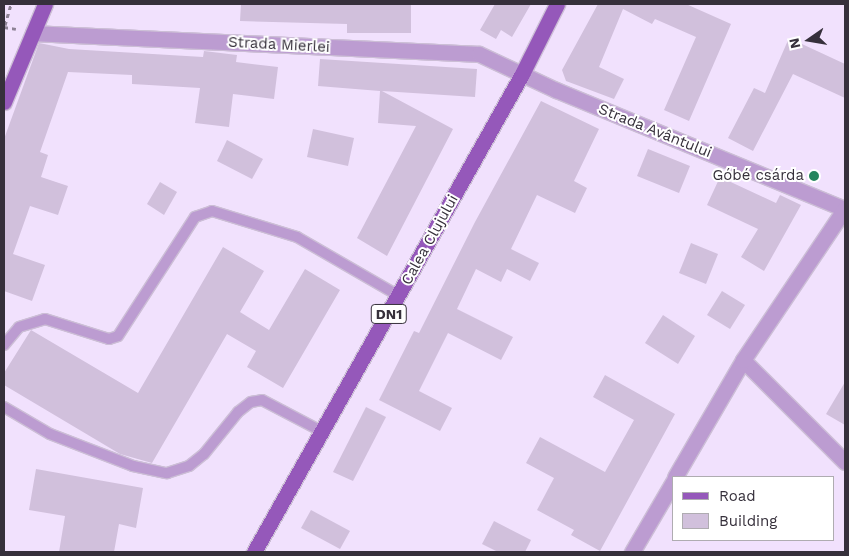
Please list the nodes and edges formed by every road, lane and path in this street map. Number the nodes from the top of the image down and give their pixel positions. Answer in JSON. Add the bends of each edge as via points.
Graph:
{"nodes":[{"id":1,"x":10,"y":4,"type":"edge"},
{"id":2,"x":44,"y":4,"type":"edge"},
{"id":3,"x":556,"y":4,"type":"edge"},
{"id":4,"x":4,"y":9,"type":"edge"},
{"id":5,"x":9,"y":10,"type":"junction"},
{"id":6,"x":4,"y":25,"type":"edge"},
{"id":7,"x":33,"y":33,"type":"junction"},
{"id":8,"x":522,"y":74,"type":"junction"},
{"id":9,"x":4,"y":102,"type":"edge"},
{"id":10,"x":845,"y":209,"type":"edge"},
{"id":11,"x":400,"y":296,"type":"junction"},
{"id":12,"x":4,"y":345,"type":"edge"},
{"id":13,"x":743,"y":360,"type":"junction"},
{"id":14,"x":4,"y":407,"type":"edge"},
{"id":15,"x":321,"y":431,"type":"junction"},
{"id":16,"x":845,"y":462,"type":"edge"},
{"id":17,"x":676,"y":476,"type":"edge"},
{"id":18,"x":672,"y":484,"type":"edge"},
{"id":19,"x":254,"y":552,"type":"edge"},
{"id":20,"x":632,"y":552,"type":"edge"}],
"edges":[{"from":1,"to":5,"type":"path"},
{"from":2,"to":7,"type":"main road"},
{"from":3,"to":8,"type":"main road","name":"Calea Clujului","number":"DN1"},
{"from":4,"to":5,"type":"path"},
{"from":5,"to":6,"type":"path"},
{"from":7,"to":8,"type":"street","name":"Strada Mierlei","via":[[479,54]]},
{"from":7,"to":9,"type":"main road"},
{"from":8,"to":10,"type":"street","name":"Strada Avântului"},
{"from":8,"to":11,"type":"main road","name":"Calea Clujului","number":"DN1"},
{"from":10,"to":13,"type":"street"},
{"from":11,"to":12,"type":"lane","via":[[297,237],[212,211],[195,217],[118,336],[109,339],[45,319],[19,327]]},
{"from":11,"to":15,"type":"main road","name":"Calea Clujului","number":"DN1"},
{"from":13,"to":16,"type":"street"},
{"from":13,"to":17,"type":"street"},
{"from":14,"to":15,"type":"lane","via":[[50,434],[134,466],[167,473],[189,466],[204,454],[238,412],[251,402],[262,400]]},
{"from":15,"to":19,"type":"main road","name":"Calea Clujului","number":"DN1"},
{"from":18,"to":20,"type":"street"}]}
